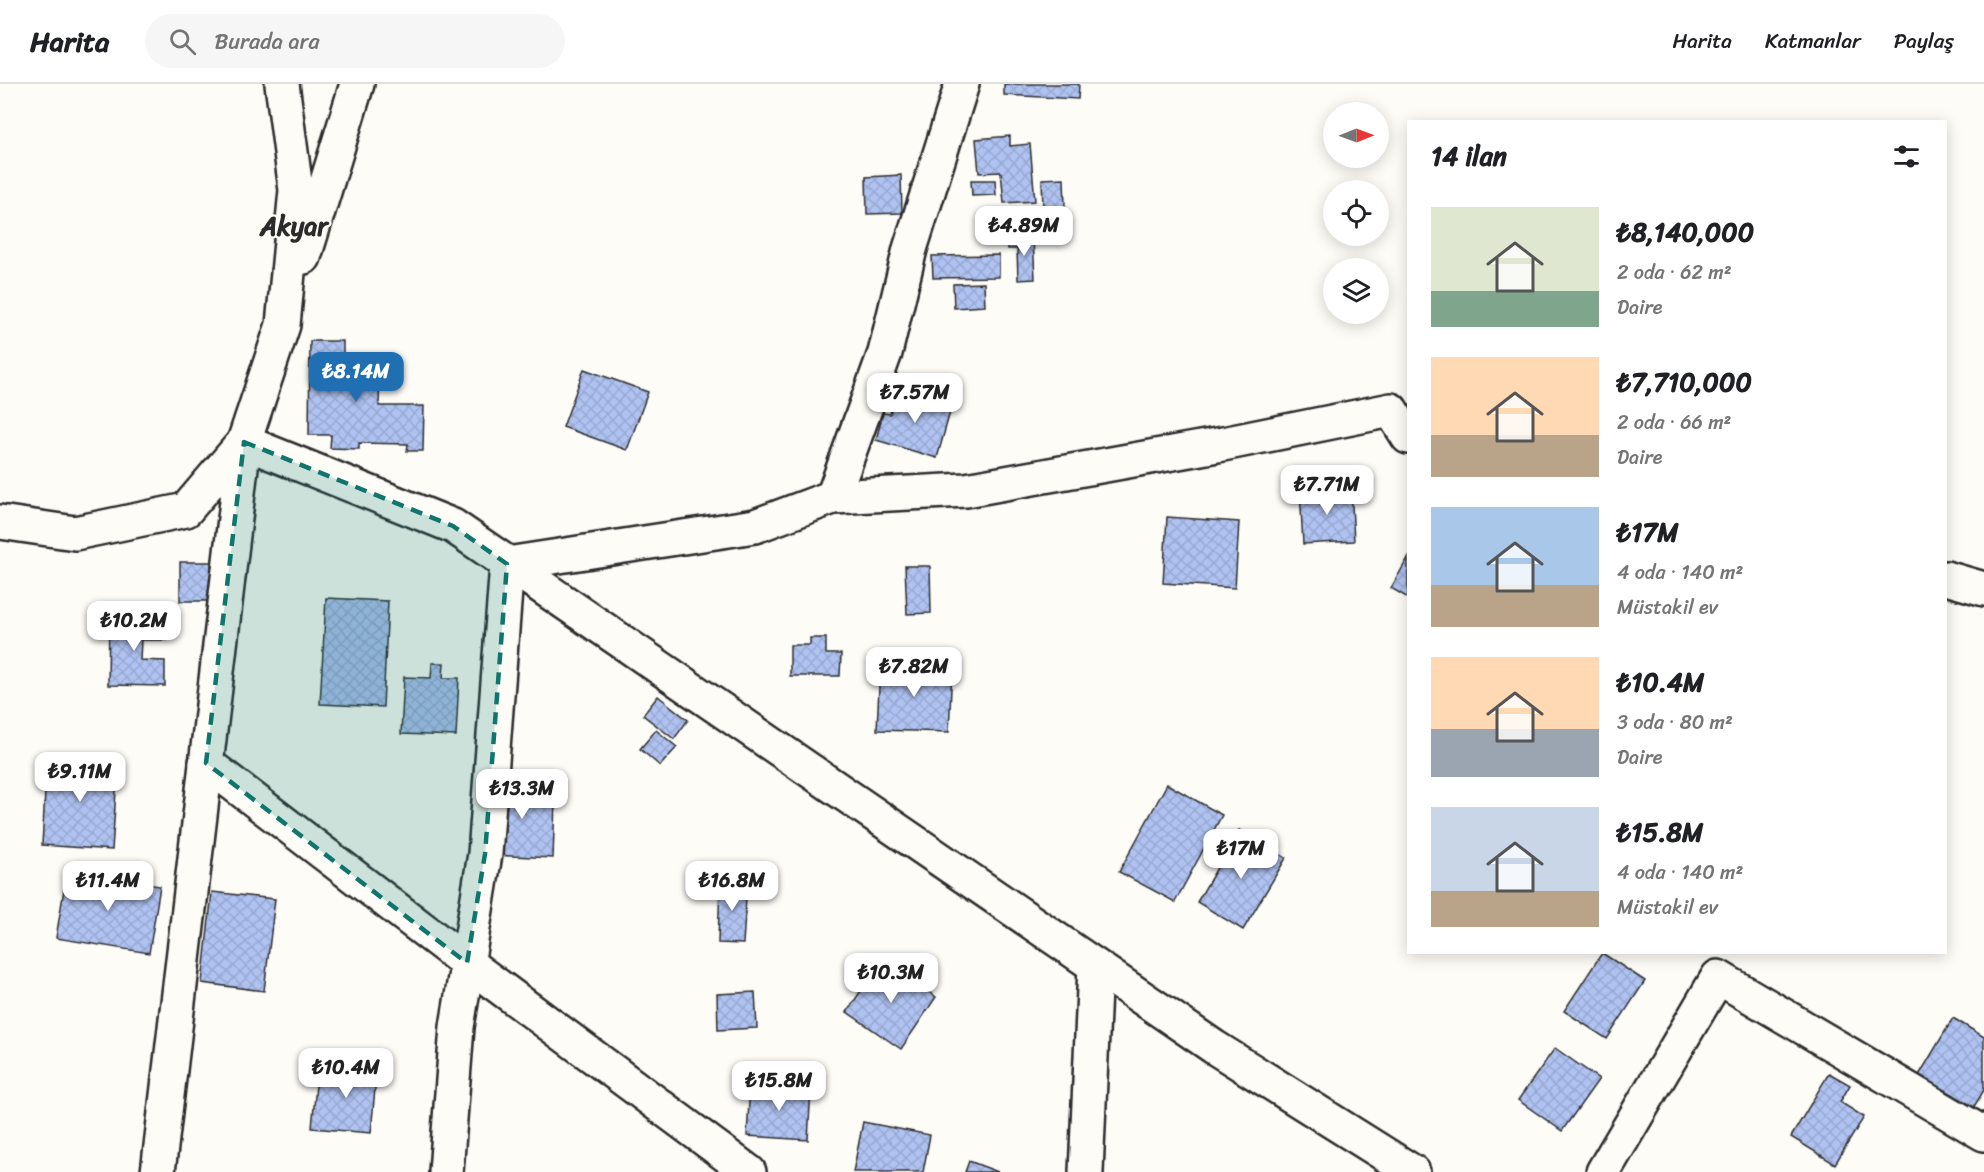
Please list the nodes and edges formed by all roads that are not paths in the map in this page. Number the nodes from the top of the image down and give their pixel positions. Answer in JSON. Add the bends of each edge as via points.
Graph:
{"nodes":[{"id":1,"x":282,"y":84,"type":"edge"},
{"id":2,"x":357,"y":84,"type":"edge"},
{"id":3,"x":962,"y":84,"type":"edge"},
{"id":4,"x":283,"y":325,"type":"junction"},
{"id":5,"x":1407,"y":434,"type":"edge"},
{"id":6,"x":244,"y":442,"type":"junction"},
{"id":7,"x":833,"y":497,"type":"junction"},
{"id":8,"x":0,"y":522,"type":"edge"},
{"id":9,"x":507,"y":564,"type":"junction"},
{"id":10,"x":1947,"y":578,"type":"edge"},
{"id":11,"x":1984,"y":589,"type":"edge"},
{"id":12,"x":206,"y":763,"type":"junction"},
{"id":13,"x":467,"y":963,"type":"junction"},
{"id":14,"x":1723,"y":965,"type":"edge"},
{"id":15,"x":1095,"y":966,"type":"junction"},
{"id":16,"x":1984,"y":1134,"type":"edge"},
{"id":17,"x":158,"y":1172,"type":"edge"},
{"id":18,"x":446,"y":1172,"type":"edge"},
{"id":19,"x":749,"y":1172,"type":"edge"},
{"id":20,"x":1086,"y":1172,"type":"edge"},
{"id":21,"x":1413,"y":1172,"type":"edge"},
{"id":22,"x":1603,"y":1172,"type":"edge"}],
"edges":[{"from":1,"to":4,"type":"street","via":[[296,190]]},
{"from":2,"to":4,"type":"street"},
{"from":3,"to":7,"type":"street","via":[[910,249],[885,353]]},
{"from":4,"to":6,"type":"street"},
{"from":5,"to":7,"type":"street","via":[[1391,410],[966,490]]},
{"from":6,"to":8,"type":"street","via":[[186,510],[75,533]]},
{"from":6,"to":9,"type":"street","via":[[453,526]]},
{"from":6,"to":12,"type":"street"},
{"from":7,"to":9,"type":"street","via":[[755,526]]},
{"from":9,"to":13,"type":"street","via":[[485,854]]},
{"from":9,"to":15,"type":"street"},
{"from":10,"to":11,"type":"street"},
{"from":12,"to":13,"type":"street"},
{"from":12,"to":17,"type":"street"},
{"from":13,"to":18,"type":"street","via":[[456,1027]]},
{"from":13,"to":19,"type":"street"},
{"from":14,"to":16,"type":"street"},
{"from":14,"to":22,"type":"street"},
{"from":15,"to":20,"type":"street"},
{"from":15,"to":21,"type":"street","via":[[1214,1047]]}]}
